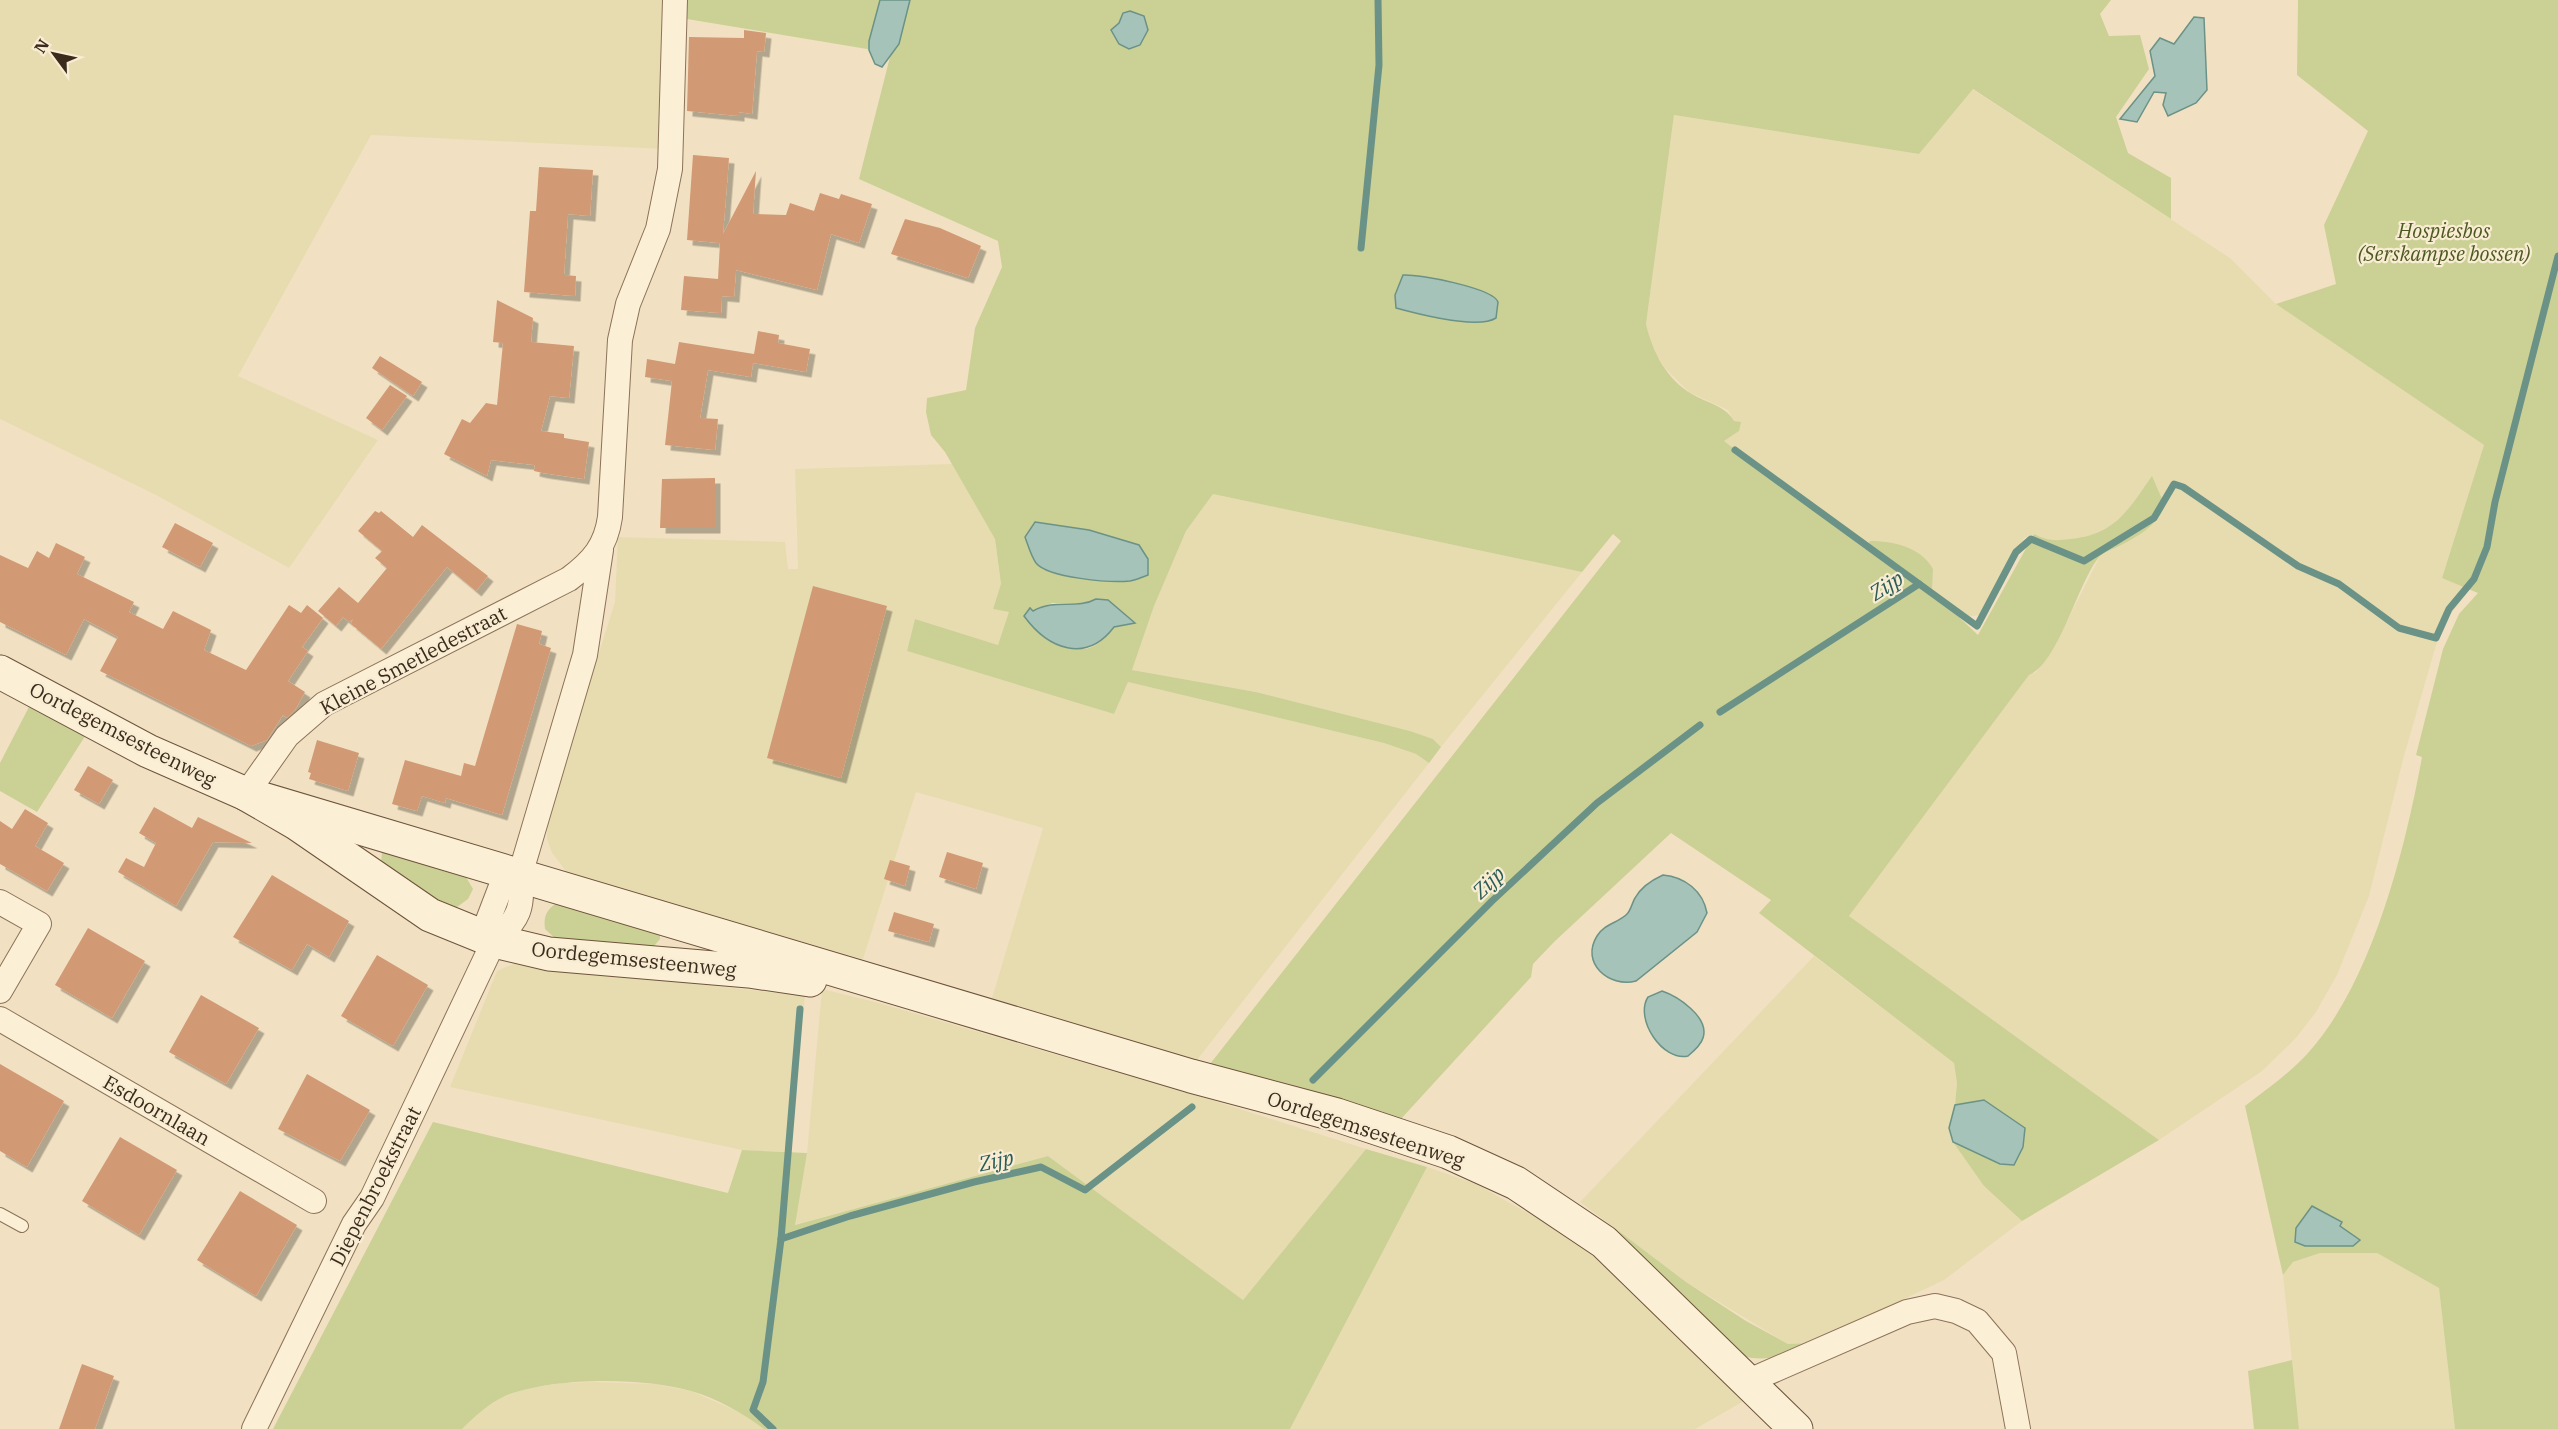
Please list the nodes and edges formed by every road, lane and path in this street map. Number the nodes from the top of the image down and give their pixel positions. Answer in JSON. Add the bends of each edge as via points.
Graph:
{"nodes":[{"id":1,"x":675,"y":0,"type":"edge"},
{"id":2,"x":601,"y":550,"type":"junction"},
{"id":3,"x":0,"y":672,"type":"edge"},
{"id":4,"x":246,"y":794,"type":"junction"},
{"id":5,"x":520,"y":875,"type":"junction"},
{"id":6,"x":0,"y":902,"type":"edge"},
{"id":7,"x":494,"y":941,"type":"junction"},
{"id":8,"x":0,"y":991,"type":"edge"},
{"id":9,"x":918,"y":995,"type":"junction"},
{"id":10,"x":0,"y":1019,"type":"edge"},
{"id":11,"x":314,"y":1201,"type":"dead end"},
{"id":12,"x":0,"y":1214,"type":"edge"},
{"id":13,"x":22,"y":1226,"type":"dead end"},
{"id":14,"x":1749,"y":1381,"type":"junction"},
{"id":15,"x":254,"y":1429,"type":"edge"},
{"id":16,"x":1796,"y":1429,"type":"edge"},
{"id":17,"x":2018,"y":1429,"type":"edge"}],
"edges":[{"from":1,"to":2,"type":"street","name":"Kleine Smetledestraat","via":[[670,169],[658,229],[628,304],[620,340],[610,517]]},
{"from":2,"to":4,"type":"street","name":"Kleine Smetledestraat","via":[[569,579],[324,704],[287,736]]},
{"from":2,"to":5,"type":"street","name":"Kleine Smetledestraat","via":[[585,655]]},
{"from":3,"to":4,"type":"street","name":"Oordegemsesteenweg","via":[[148,751]]},
{"from":4,"to":5,"type":"street","name":"Oordegemsesteenweg"},
{"from":4,"to":7,"type":"street","name":"Oordegemsesteenweg","via":[[296,823],[430,915]]},
{"from":5,"to":7,"type":"street","name":"Diepenbroekstraat","via":[[523,898],[511,926]]},
{"from":5,"to":9,"type":"street","name":"Oordegemsesteenweg"},
{"from":6,"to":8,"type":"street","via":[[39,924]]},
{"from":7,"to":9,"type":"street","name":"Oordegemsesteenweg","via":[[549,954],[749,971]]},
{"from":7,"to":15,"type":"street","name":"Diepenbroekstraat","via":[[372,1198],[354,1224]]},
{"from":9,"to":14,"type":"street","name":"Oordegemsesteenweg","via":[[1336,1115],[1448,1152],[1516,1183],[1604,1242]]},
{"from":10,"to":11,"type":"street","name":"Esdoornlaan"},
{"from":12,"to":13,"type":"lane"},
{"from":14,"to":16,"type":"street","name":"Oordegemsesteenweg"},
{"from":14,"to":17,"type":"street","via":[[1907,1312],[1935,1306],[1977,1321],[2004,1353]]}]}
